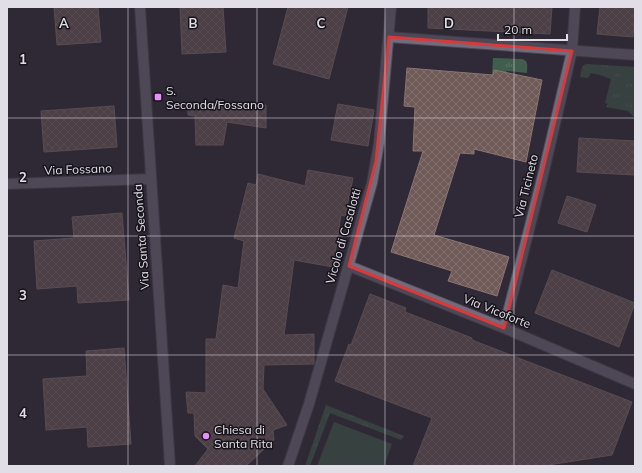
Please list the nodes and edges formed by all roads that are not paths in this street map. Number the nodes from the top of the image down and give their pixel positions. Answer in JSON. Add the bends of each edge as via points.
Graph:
{"nodes":[{"id":1,"x":140,"y":7,"type":"edge"},
{"id":2,"x":391,"y":7,"type":"edge"},
{"id":3,"x":575,"y":7,"type":"edge"},
{"id":4,"x":389,"y":37,"type":"junction"},
{"id":5,"x":572,"y":51,"type":"junction"},
{"id":6,"x":635,"y":56,"type":"edge"},
{"id":7,"x":150,"y":179,"type":"junction"},
{"id":8,"x":7,"y":184,"type":"edge"},
{"id":9,"x":349,"y":266,"type":"junction"},
{"id":10,"x":504,"y":328,"type":"junction"},
{"id":11,"x":635,"y":384,"type":"edge"},
{"id":12,"x":170,"y":466,"type":"edge"},
{"id":13,"x":288,"y":466,"type":"edge"}],
"edges":[{"from":1,"to":7,"type":"street","name":"Via Santa Seconda"},
{"from":2,"to":4,"type":"street","name":"Vicolo di Casalotti"},
{"from":3,"to":5,"type":"street","name":"Via Ticineto"},
{"from":4,"to":5,"type":"street"},
{"from":4,"to":9,"type":"street","name":"Vicolo di Casalotti","via":[[376,161]]},
{"from":5,"to":6,"type":"street"},
{"from":5,"to":10,"type":"street","name":"Via Ticineto"},
{"from":7,"to":8,"type":"street","name":"Via Fossano"},
{"from":7,"to":12,"type":"street","name":"Via Santa Seconda"},
{"from":9,"to":10,"type":"street","name":"Via Vicoforte"},
{"from":9,"to":13,"type":"street","name":"Vicolo di Casalotti"},
{"from":10,"to":11,"type":"street","name":"Via Vicoforte"}]}
